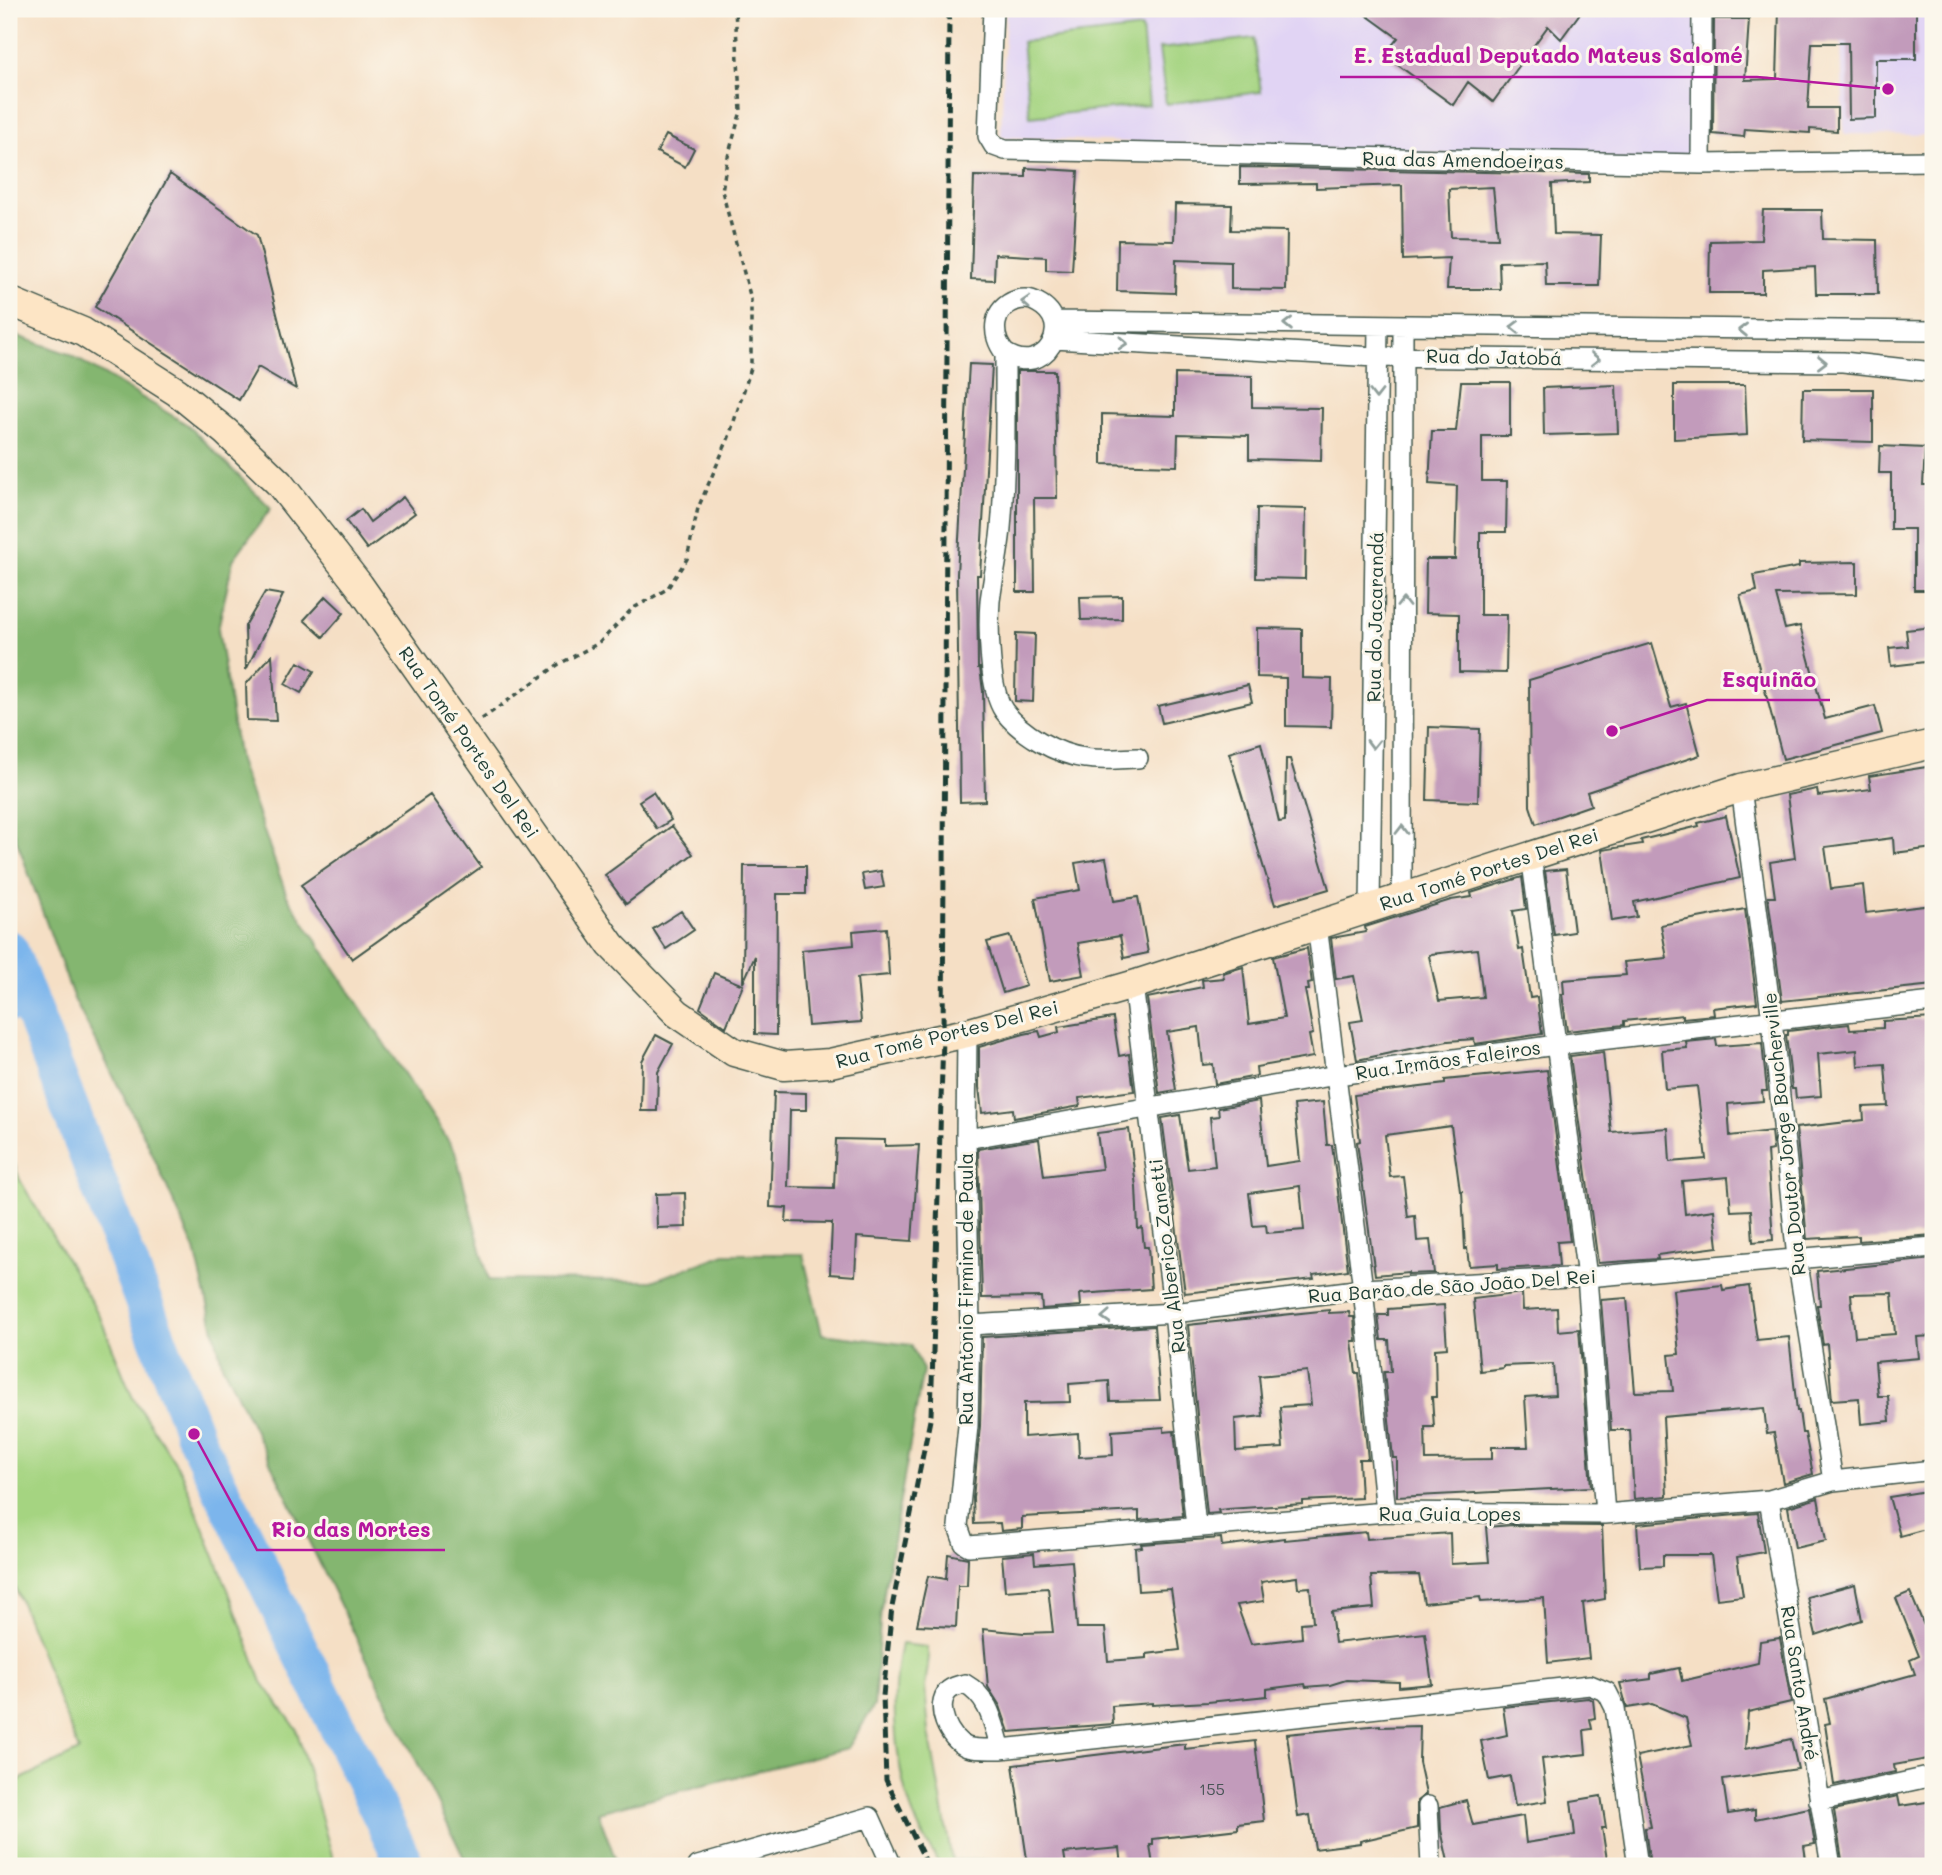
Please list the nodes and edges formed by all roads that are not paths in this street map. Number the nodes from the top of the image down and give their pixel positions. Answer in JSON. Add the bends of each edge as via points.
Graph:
{"nodes":[{"id":1,"x":993,"y":9,"type":"edge"},
{"id":2,"x":1702,"y":9,"type":"edge"},
{"id":3,"x":1933,"y":161,"type":"edge"},
{"id":4,"x":1701,"y":164,"type":"junction"},
{"id":5,"x":9,"y":301,"type":"edge"},
{"id":6,"x":1378,"y":326,"type":"junction"},
{"id":7,"x":1403,"y":326,"type":"junction"},
{"id":8,"x":1054,"y":330,"type":"junction"},
{"id":9,"x":1933,"y":331,"type":"edge"},
{"id":10,"x":1004,"y":353,"type":"junction"},
{"id":11,"x":1405,"y":356,"type":"junction"},
{"id":12,"x":1376,"y":357,"type":"junction"},
{"id":13,"x":1933,"y":372,"type":"edge"},
{"id":14,"x":1376,"y":555,"type":"junction"},
{"id":15,"x":1403,"y":556,"type":"junction"},
{"id":16,"x":1374,"y":677,"type":"junction"},
{"id":17,"x":1402,"y":678,"type":"junction"},
{"id":18,"x":1933,"y":744,"type":"edge"},
{"id":19,"x":1138,"y":758,"type":"dead end"},
{"id":20,"x":1741,"y":788,"type":"junction"},
{"id":21,"x":1531,"y":855,"type":"junction"},
{"id":22,"x":1402,"y":899,"type":"junction"},
{"id":23,"x":1370,"y":908,"type":"junction"},
{"id":24,"x":1317,"y":925,"type":"junction"},
{"id":25,"x":1133,"y":985,"type":"junction"},
{"id":26,"x":1933,"y":1002,"type":"edge"},
{"id":27,"x":1772,"y":1020,"type":"junction"},
{"id":28,"x":967,"y":1033,"type":"junction"},
{"id":29,"x":1556,"y":1045,"type":"junction"},
{"id":30,"x":1337,"y":1075,"type":"junction"},
{"id":31,"x":1150,"y":1109,"type":"junction"},
{"id":32,"x":966,"y":1139,"type":"junction"},
{"id":33,"x":1933,"y":1247,"type":"edge"},
{"id":34,"x":1797,"y":1258,"type":"junction"},
{"id":35,"x":1587,"y":1277,"type":"junction"},
{"id":36,"x":1363,"y":1289,"type":"junction"},
{"id":37,"x":1174,"y":1313,"type":"junction"},
{"id":38,"x":970,"y":1325,"type":"junction"},
{"id":39,"x":1933,"y":1470,"type":"edge"},
{"id":40,"x":1833,"y":1480,"type":"junction"},
{"id":41,"x":1769,"y":1500,"type":"junction"},
{"id":42,"x":1386,"y":1512,"type":"junction"},
{"id":43,"x":1605,"y":1514,"type":"junction"},
{"id":44,"x":1196,"y":1527,"type":"junction"},
{"id":45,"x":964,"y":1543,"type":"joint"},
{"id":46,"x":1001,"y":1749,"type":"dead end"},
{"id":47,"x":1933,"y":1776,"type":"edge"},
{"id":48,"x":1819,"y":1801,"type":"junction"},
{"id":49,"x":1428,"y":1806,"type":"dead end"},
{"id":50,"x":698,"y":1866,"type":"edge"},
{"id":51,"x":892,"y":1866,"type":"edge"},
{"id":52,"x":1431,"y":1866,"type":"edge"},
{"id":53,"x":1638,"y":1866,"type":"edge"},
{"id":54,"x":1831,"y":1866,"type":"edge"}],
"edges":[{"from":1,"to":4,"type":"street","name":"Rua das Amendoeiras","via":[[988,136],[994,146],[1005,150]]},
{"from":2,"to":4,"type":"street"},
{"from":3,"to":4,"type":"street","name":"Rua das Amendoeiras"},
{"from":5,"to":28,"type":"main road","name":"Rua Tomé Portes Del Rei","via":[[83,332],[177,392],[279,483],[359,585],[611,945],[677,1013],[734,1052],[784,1066],[830,1063]]},
{"from":6,"to":7,"type":"street","name":"Rua do Jatobá"},
{"from":6,"to":8,"type":"street","name":"Rua do Jatobá","one_way":true},
{"from":6,"to":12,"type":"street","name":"Rua do Jacarandá"},
{"from":9,"to":7,"type":"street","name":"Rua do Jatobá","one_way":true},
{"from":7,"to":11,"type":"street","name":"Rua do Jacarandá"},
{"from":8,"to":10,"type":"street","via":[[1043,355],[1013,358]]},
{"from":8,"to":10,"type":"street","one_way":true,"via":[[1042,304],[1023,299],[1013,302],[998,315],[995,325]]},
{"from":8,"to":12,"type":"street","name":"Rua do Jatobá","one_way":true},
{"from":10,"to":19,"type":"street","via":[[1004,488],[990,602],[995,688],[1003,710],[1048,747],[1084,758]]},
{"from":11,"to":12,"type":"street","name":"Rua do Jatobá"},
{"from":11,"to":13,"type":"street","name":"Rua do Jatobá","one_way":true,"via":[[1843,362]]},
{"from":11,"to":15,"type":"street","name":"Rua do Jacarandá"},
{"from":12,"to":14,"type":"street","name":"Rua do Jacarandá","one_way":true},
{"from":14,"to":15,"type":"street"},
{"from":14,"to":16,"type":"street","name":"Rua do Jacarandá"},
{"from":17,"to":15,"type":"street","name":"Rua do Jacarandá","one_way":true},
{"from":16,"to":17,"type":"street"},
{"from":16,"to":23,"type":"street","name":"Rua do Jacarandá","one_way":true},
{"from":22,"to":17,"type":"street","name":"Rua do Jacarandá","one_way":true},
{"from":18,"to":20,"type":"main road","name":"Rua Tomé Portes Del Rei"},
{"from":20,"to":21,"type":"main road","name":"Rua Tomé Portes Del Rei"},
{"from":20,"to":27,"type":"street","name":"Rua Doutor Jorge Boucherville"},
{"from":21,"to":22,"type":"main road","name":"Rua Tomé Portes Del Rei"},
{"from":21,"to":29,"type":"street"},
{"from":22,"to":23,"type":"main road","name":"Rua Tomé Portes Del Rei"},
{"from":23,"to":24,"type":"main road","name":"Rua Tomé Portes Del Rei"},
{"from":24,"to":25,"type":"main road","name":"Rua Tomé Portes Del Rei"},
{"from":24,"to":30,"type":"street"},
{"from":25,"to":28,"type":"main road","name":"Rua Tomé Portes Del Rei"},
{"from":25,"to":31,"type":"street","name":"Rua Alberico Zanetti"},
{"from":26,"to":27,"type":"street","name":"Rua Irmãos Faleiros"},
{"from":27,"to":29,"type":"street","name":"Rua Irmãos Faleiros"},
{"from":27,"to":34,"type":"street","name":"Rua Doutor Jorge Boucherville"},
{"from":28,"to":32,"type":"street","name":"Rua Antonio Firmino de Paula"},
{"from":29,"to":30,"type":"street","name":"Rua Irmãos Faleiros"},
{"from":29,"to":35,"type":"street"},
{"from":30,"to":31,"type":"street","name":"Rua Irmãos Faleiros"},
{"from":30,"to":36,"type":"street"},
{"from":31,"to":32,"type":"street","name":"Rua Irmãos Faleiros"},
{"from":31,"to":37,"type":"street","name":"Rua Alberico Zanetti"},
{"from":32,"to":38,"type":"street","name":"Rua Antonio Firmino de Paula"},
{"from":33,"to":34,"type":"street","name":"Rua Barão de São João Del Rei"},
{"from":34,"to":35,"type":"street","name":"Rua Barão de São João Del Rei"},
{"from":34,"to":40,"type":"street","name":"Rua Doutor Jorge Boucherville"},
{"from":35,"to":36,"type":"street","name":"Rua Barão de São João Del Rei"},
{"from":35,"to":43,"type":"street"},
{"from":36,"to":37,"type":"street","name":"Rua Barão de São João Del Rei"},
{"from":36,"to":42,"type":"street"},
{"from":37,"to":38,"type":"street","name":"Rua Barão de São João Del Rei","one_way":true},
{"from":37,"to":44,"type":"street","name":"Rua Alberico Zanetti"},
{"from":38,"to":45,"type":"street","name":"Rua Antonio Firmino de Paula","via":[[968,1426],[958,1526]]},
{"from":39,"to":40,"type":"street","name":"Rua Guia Lopes"},
{"from":40,"to":41,"type":"street","name":"Rua Guia Lopes"},
{"from":41,"to":43,"type":"street","name":"Rua Guia Lopes"},
{"from":41,"to":48,"type":"street","name":"Rua Santo André"},
{"from":42,"to":43,"type":"street","name":"Rua Guia Lopes"},
{"from":42,"to":44,"type":"street","name":"Rua Guia Lopes"},
{"from":44,"to":45,"type":"street","name":"Rua Guia Lopes","via":[[979,1546]]},
{"from":46,"to":53,"type":"street","via":[[1590,1685],[1607,1692],[1615,1708]]},
{"from":47,"to":48,"type":"street"},
{"from":48,"to":54,"type":"street","name":"Rua Santo André"},
{"from":49,"to":52,"type":"street"},
{"from":50,"to":51,"type":"street","via":[[870,1817]]}]}
